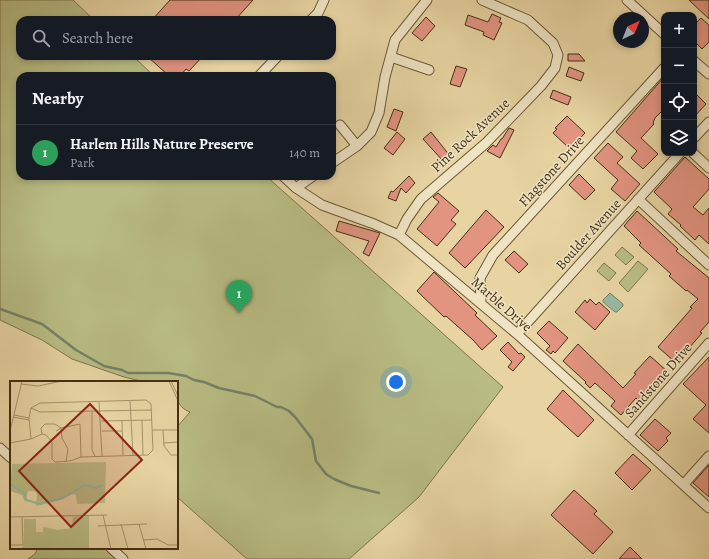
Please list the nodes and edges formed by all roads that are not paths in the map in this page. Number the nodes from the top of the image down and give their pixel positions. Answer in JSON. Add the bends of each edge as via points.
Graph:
{"nodes":[{"id":1,"x":324,"y":0,"type":"edge"},
{"id":2,"x":427,"y":0,"type":"edge"},
{"id":3,"x":482,"y":0,"type":"edge"},
{"id":4,"x":627,"y":0,"type":"edge"},
{"id":5,"x":315,"y":16,"type":"edge"},
{"id":6,"x":661,"y":31,"type":"edge"},
{"id":7,"x":391,"y":57,"type":"junction"},
{"id":8,"x":274,"y":60,"type":"edge"},
{"id":9,"x":697,"y":64,"type":"edge"},
{"id":10,"x":428,"y":70,"type":"dead end"},
{"id":11,"x":661,"y":71,"type":"edge"},
{"id":12,"x":263,"y":72,"type":"edge"},
{"id":13,"x":709,"y":74,"type":"edge"},
{"id":14,"x":709,"y":122,"type":"edge"},
{"id":15,"x":340,"y":125,"type":"dead end"},
{"id":16,"x":697,"y":135,"type":"edge"},
{"id":17,"x":357,"y":146,"type":"junction"},
{"id":18,"x":677,"y":156,"type":"edge"},
{"id":19,"x":695,"y":156,"type":"edge"},
{"id":20,"x":336,"y":160,"type":"edge"},
{"id":21,"x":709,"y":168,"type":"edge"},
{"id":22,"x":287,"y":180,"type":"edge"},
{"id":23,"x":308,"y":180,"type":"edge"},
{"id":24,"x":296,"y":188,"type":"junction"},
{"id":25,"x":638,"y":199,"type":"junction"},
{"id":26,"x":399,"y":235,"type":"junction"},
{"id":27,"x":709,"y":265,"type":"edge"},
{"id":28,"x":480,"y":303,"type":"junction"},
{"id":29,"x":517,"y":334,"type":"junction"},
{"id":30,"x":709,"y":343,"type":"edge"},
{"id":31,"x":628,"y":435,"type":"junction"},
{"id":32,"x":0,"y":448,"type":"edge"},
{"id":33,"x":709,"y":456,"type":"edge"},
{"id":34,"x":10,"y":457,"type":"edge"},
{"id":35,"x":684,"y":484,"type":"junction"},
{"id":36,"x":709,"y":508,"type":"edge"},
{"id":37,"x":112,"y":549,"type":"edge"},
{"id":38,"x":123,"y":559,"type":"edge"}],
"edges":[{"from":1,"to":5,"type":"street"},
{"from":2,"to":7,"type":"street","via":[[395,40]]},
{"from":3,"to":26,"type":"street","name":"Pine Rock Avenue","via":[[528,20],[553,43],[558,55],[555,68],[486,143],[421,199]]},
{"from":4,"to":6,"type":"street"},
{"from":7,"to":10,"type":"street"},
{"from":7,"to":17,"type":"street","via":[[379,113],[371,132]]},
{"from":8,"to":12,"type":"street"},
{"from":9,"to":13,"type":"street"},
{"from":11,"to":28,"type":"street","name":"Flagstone Drive","via":[[493,256],[480,278]]},
{"from":14,"to":16,"type":"street"},
{"from":15,"to":17,"type":"street"},
{"from":17,"to":20,"type":"street"},
{"from":18,"to":25,"type":"street","name":"Boulder Avenue"},
{"from":19,"to":21,"type":"street"},
{"from":22,"to":24,"type":"street","name":"Marble Drive"},
{"from":23,"to":24,"type":"street"},
{"from":24,"to":26,"type":"street","name":"Marble Drive","via":[[322,205]]},
{"from":25,"to":27,"type":"street"},
{"from":25,"to":29,"type":"street","name":"Boulder Avenue"},
{"from":26,"to":28,"type":"street","name":"Marble Drive"},
{"from":28,"to":29,"type":"street","name":"Marble Drive"},
{"from":29,"to":31,"type":"street","name":"Marble Drive"},
{"from":30,"to":31,"type":"street","name":"Sandstone Drive"},
{"from":31,"to":35,"type":"street","name":"Marble Drive"},
{"from":32,"to":34,"type":"street"},
{"from":33,"to":35,"type":"street"},
{"from":35,"to":36,"type":"street","name":"Marble Drive"},
{"from":37,"to":38,"type":"street"}]}
